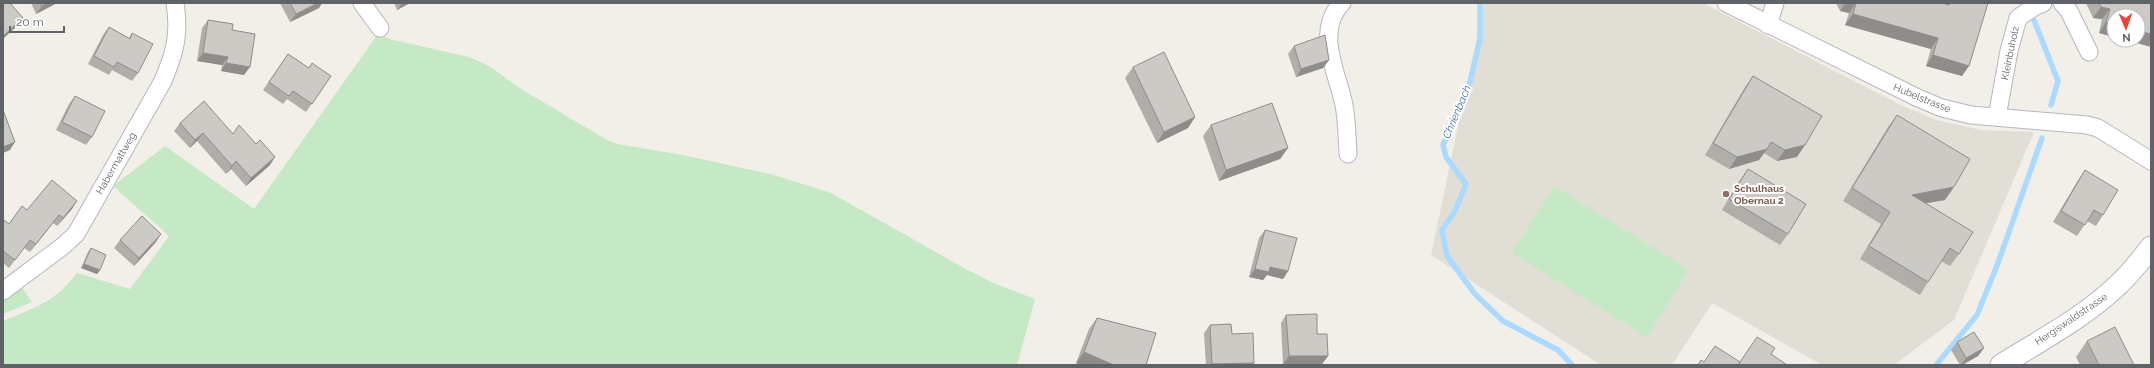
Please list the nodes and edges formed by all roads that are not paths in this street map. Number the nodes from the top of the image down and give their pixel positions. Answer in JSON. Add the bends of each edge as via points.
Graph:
{"nodes":[{"id":1,"x":175,"y":3,"type":"edge"},
{"id":2,"x":362,"y":3,"type":"edge"},
{"id":3,"x":1342,"y":3,"type":"edge"},
{"id":4,"x":1726,"y":3,"type":"edge"},
{"id":5,"x":1775,"y":3,"type":"edge"},
{"id":6,"x":2043,"y":3,"type":"edge"},
{"id":7,"x":2062,"y":3,"type":"edge"},
{"id":8,"x":1768,"y":25,"type":"junction"},
{"id":9,"x":380,"y":28,"type":"dead end"},
{"id":10,"x":2089,"y":52,"type":"dead end"},
{"id":11,"x":1997,"y":118,"type":"junction"},
{"id":12,"x":1348,"y":154,"type":"dead end"},
{"id":13,"x":2151,"y":160,"type":"edge"},
{"id":14,"x":2151,"y":247,"type":"edge"},
{"id":15,"x":3,"y":291,"type":"edge"},
{"id":16,"x":2000,"y":365,"type":"edge"}],
"edges":[{"from":1,"to":15,"type":"street","name":"Habermattweg","via":[[178,26],[172,58],[163,81],[76,234]]},
{"from":2,"to":9,"type":"street"},
{"from":3,"to":12,"type":"street","via":[[1332,21],[1329,39],[1331,63],[1344,106]]},
{"from":4,"to":8,"type":"street","name":"Hubelstrasse"},
{"from":5,"to":8,"type":"street"},
{"from":6,"to":11,"type":"street","name":"Kleinbuholz","via":[[2018,18],[2009,51]]},
{"from":7,"to":10,"type":"street","via":[[2069,11]]},
{"from":8,"to":11,"type":"street","name":"Hubelstrasse","via":[[1930,103],[1971,115]]},
{"from":11,"to":13,"type":"street","name":"Hubelstrasse","via":[[2072,123],[2098,128]]},
{"from":14,"to":16,"type":"street","name":"Hergiswaldstrasse","via":[[2131,272],[2107,295]]}]}
